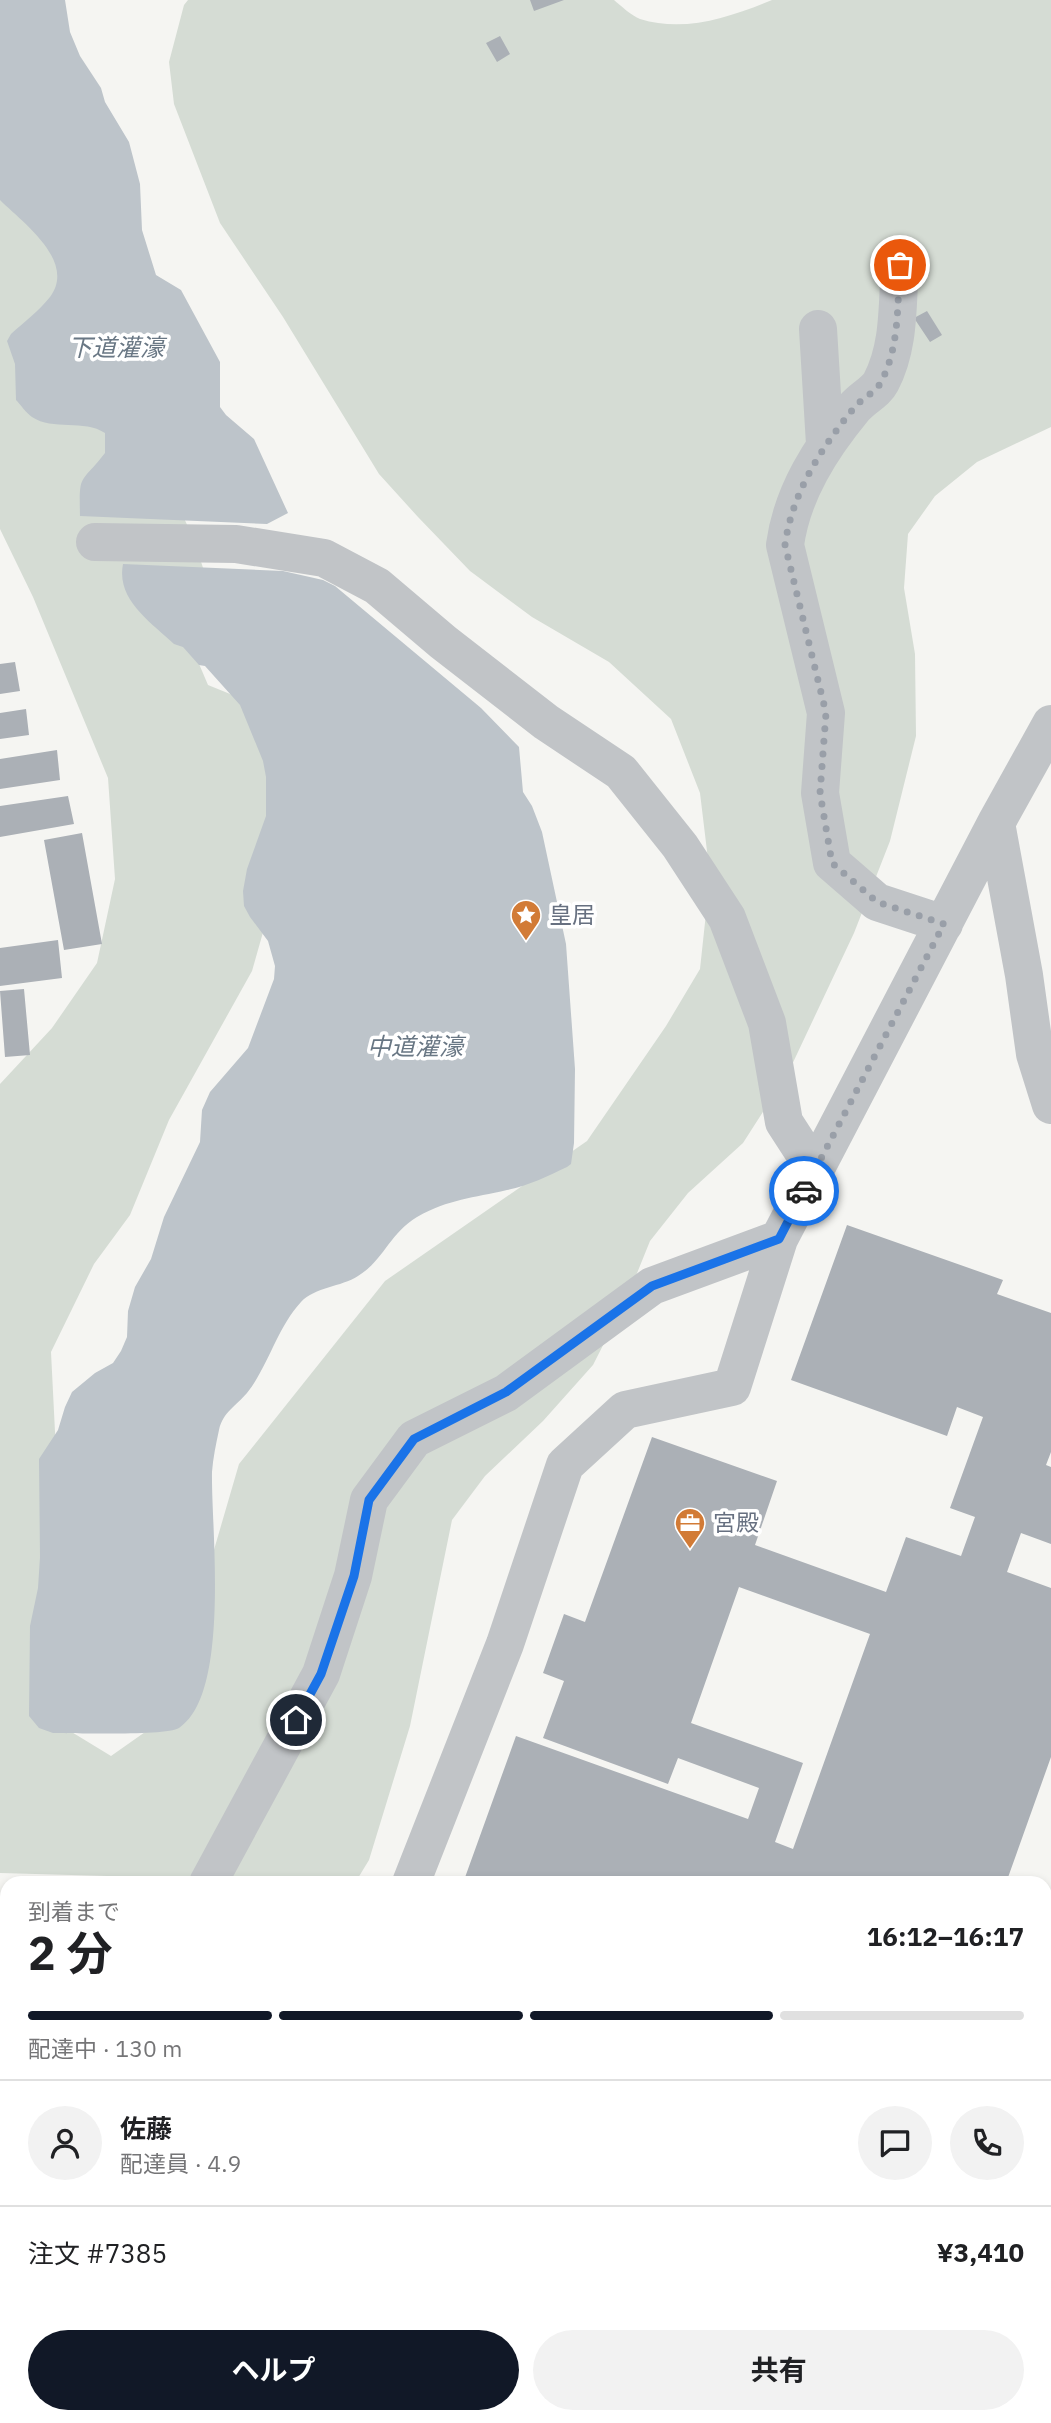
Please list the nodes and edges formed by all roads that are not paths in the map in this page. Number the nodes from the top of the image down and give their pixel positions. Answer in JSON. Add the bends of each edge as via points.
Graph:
{"nodes":[{"id":1,"x":900,"y":265,"type":"dead end"},
{"id":2,"x":818,"y":330,"type":"dead end"},
{"id":3,"x":825,"y":444,"type":"junction"},
{"id":4,"x":95,"y":542,"type":"dead end"},
{"id":5,"x":1046,"y":744,"type":"edge"},
{"id":6,"x":996,"y":823,"type":"junction"},
{"id":7,"x":944,"y":924,"type":"junction"},
{"id":8,"x":1051,"y":1105,"type":"edge"},
{"id":9,"x":816,"y":1170,"type":"junction"},
{"id":10,"x":779,"y":1239,"type":"junction"},
{"id":11,"x":212,"y":1876,"type":"edge"},
{"id":12,"x":414,"y":1876,"type":"edge"}],
"edges":[{"from":1,"to":3,"type":"lane","via":[[894,351],[880,385],[857,404]]},
{"from":2,"to":3,"type":"lane"},
{"from":3,"to":7,"type":"lane","via":[[788,520],[785,545],[826,713],[820,793],[832,863],[877,902]]},
{"from":4,"to":9,"type":"lane","via":[[236,544],[324,558],[377,586],[546,722],[621,772],[680,846],[727,918],[767,1023],[784,1122]]},
{"from":5,"to":6,"type":"lane"},
{"from":6,"to":7,"type":"lane"},
{"from":6,"to":8,"type":"lane","via":[[1034,1054]]},
{"from":7,"to":9,"type":"lane"},
{"from":9,"to":10,"type":"lane"},
{"from":10,"to":11,"type":"lane","via":[[652,1286],[506,1392],[414,1439],[369,1500],[354,1576],[321,1674]]},
{"from":10,"to":12,"type":"lane","via":[[732,1387],[625,1410],[565,1465],[505,1644]]}]}
